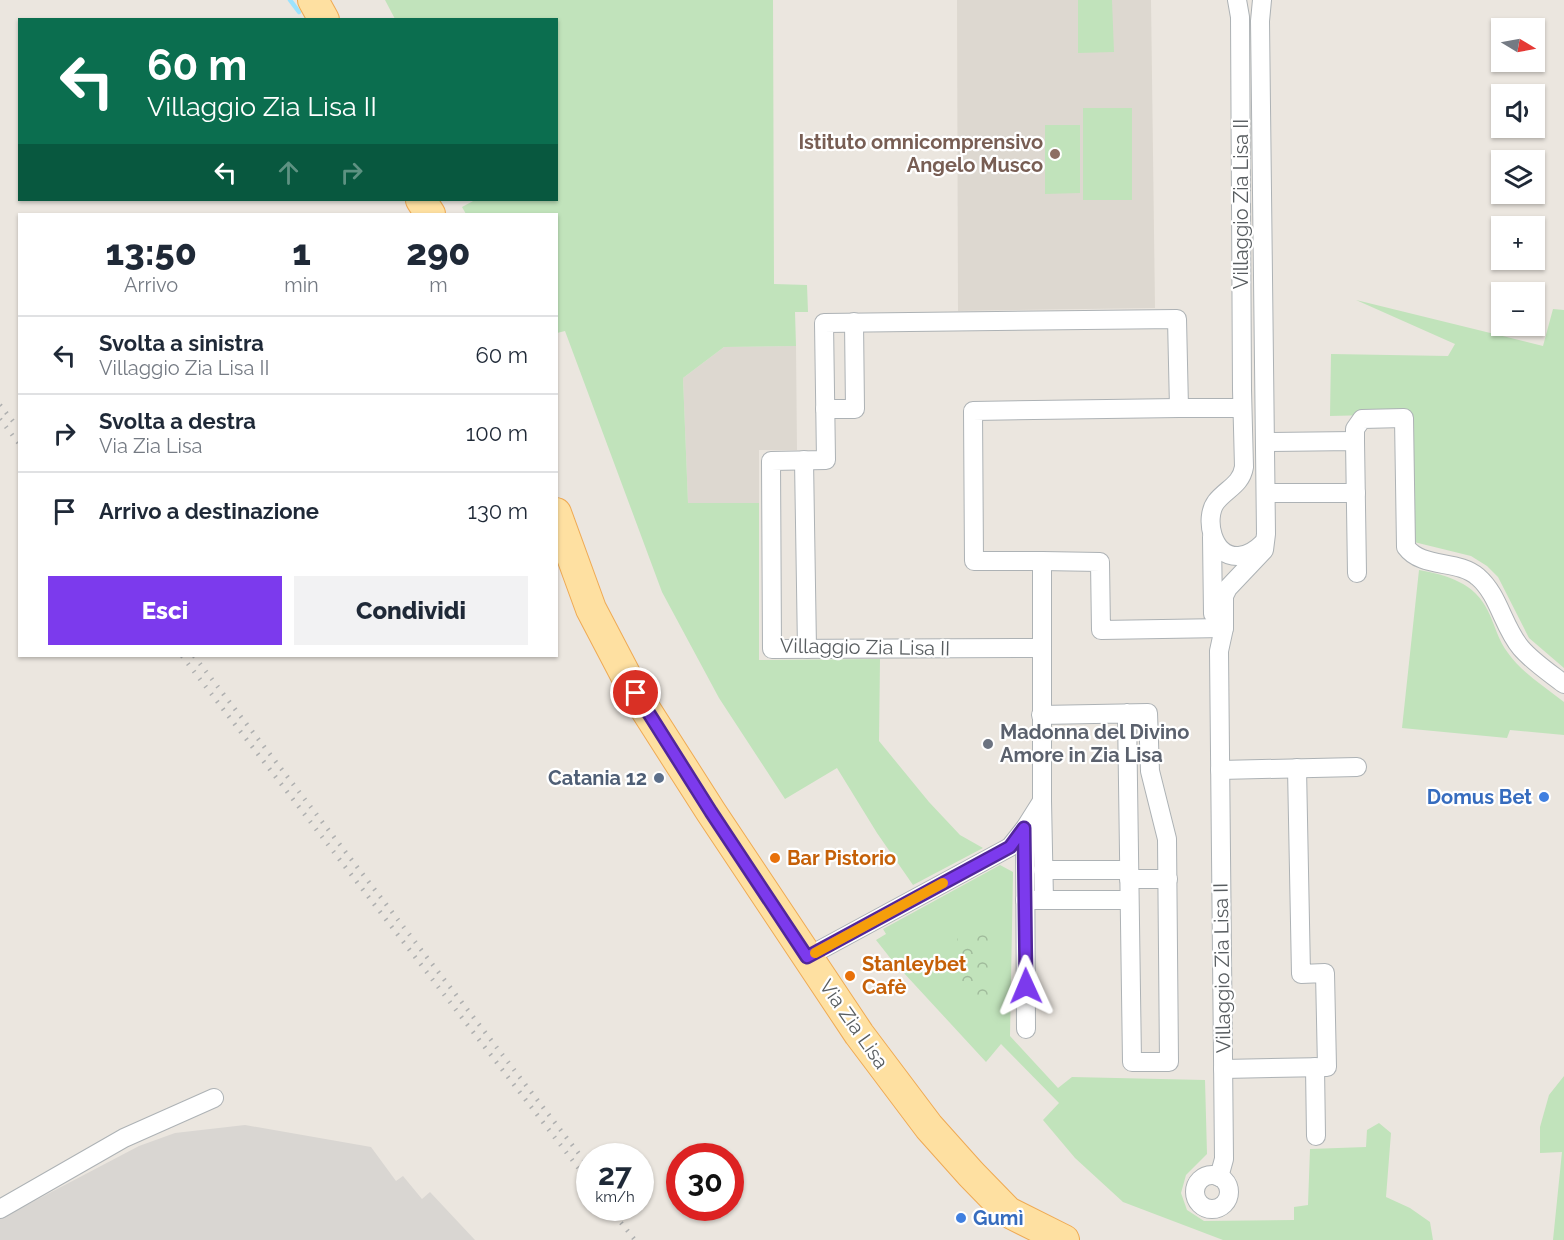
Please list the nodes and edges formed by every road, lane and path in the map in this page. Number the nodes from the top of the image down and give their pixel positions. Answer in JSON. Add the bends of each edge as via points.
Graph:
{"nodes":[{"id":1,"x":313,"y":0,"type":"edge"},
{"id":2,"x":1237,"y":0,"type":"edge"},
{"id":3,"x":1262,"y":0,"type":"edge"},
{"id":4,"x":323,"y":18,"type":"edge"},
{"id":5,"x":854,"y":322,"type":"junction"},
{"id":6,"x":1179,"y":408,"type":"junction"},
{"id":7,"x":1242,"y":408,"type":"junction"},
{"id":8,"x":825,"y":409,"type":"junction"},
{"id":9,"x":1355,"y":441,"type":"junction"},
{"id":10,"x":1265,"y":442,"type":"junction"},
{"id":11,"x":804,"y":460,"type":"junction"},
{"id":12,"x":1266,"y":493,"type":"junction"},
{"id":13,"x":1356,"y":493,"type":"junction"},
{"id":14,"x":558,"y":518,"type":"edge"},
{"id":15,"x":1212,"y":537,"type":"junction"},
{"id":16,"x":1265,"y":541,"type":"junction"},
{"id":17,"x":1042,"y":561,"type":"junction"},
{"id":18,"x":1357,"y":573,"type":"dead end"},
{"id":19,"x":1218,"y":628,"type":"junction"},
{"id":20,"x":1042,"y":648,"type":"junction"},
{"id":21,"x":807,"y":649,"type":"junction"},
{"id":22,"x":1564,"y":684,"type":"edge"},
{"id":23,"x":1127,"y":713,"type":"junction"},
{"id":24,"x":1041,"y":715,"type":"junction"},
{"id":25,"x":1358,"y":767,"type":"dead end"},
{"id":26,"x":1297,"y":768,"type":"junction"},
{"id":27,"x":1220,"y":770,"type":"junction"},
{"id":28,"x":1042,"y":801,"type":"junction"},
{"id":29,"x":1024,"y":828,"type":"junction"},
{"id":30,"x":1043,"y":870,"type":"junction"},
{"id":31,"x":1129,"y":874,"type":"junction"},
{"id":32,"x":1168,"y":879,"type":"junction"},
{"id":33,"x":1025,"y":900,"type":"junction"},
{"id":34,"x":1044,"y":900,"type":"junction"},
{"id":35,"x":1129,"y":900,"type":"junction"},
{"id":36,"x":807,"y":957,"type":"junction"},
{"id":37,"x":1026,"y":1029,"type":"dead end"},
{"id":38,"x":1315,"y":1067,"type":"junction"},
{"id":39,"x":1223,"y":1069,"type":"junction"},
{"id":40,"x":214,"y":1098,"type":"dead end"},
{"id":41,"x":1316,"y":1136,"type":"dead end"},
{"id":42,"x":1219,"y":1177,"type":"dead end"},
{"id":43,"x":0,"y":1209,"type":"edge"},
{"id":44,"x":1064,"y":1240,"type":"edge"}],
"edges":[{"from":1,"to":4,"type":"main road"},
{"from":2,"to":7,"type":"street","name":"Villaggio Zia Lisa II"},
{"from":3,"to":10,"type":"street"},
{"from":5,"to":6,"type":"street","name":"Villaggio Zia Lisa II","via":[[1177,319]]},
{"from":5,"to":8,"type":"street","name":"Villaggio Zia Lisa II","via":[[824,323]]},
{"from":5,"to":8,"type":"street","via":[[855,409]]},
{"from":6,"to":7,"type":"street"},
{"from":6,"to":17,"type":"street","via":[[973,411],[974,561]]},
{"from":7,"to":15,"type":"street","name":"Villaggio Zia Lisa II","via":[[1243,476],[1215,503]]},
{"from":8,"to":11,"type":"street","name":"Villaggio Zia Lisa II","via":[[826,460]]},
{"from":9,"to":10,"type":"street"},
{"from":9,"to":13,"type":"street"},
{"from":9,"to":22,"type":"street","via":[[1355,429],[1362,419],[1404,418],[1406,547],[1416,556],[1464,568],[1477,576],[1521,648]]},
{"from":10,"to":12,"type":"street"},
{"from":11,"to":21,"type":"street"},
{"from":11,"to":21,"type":"street","name":"Villaggio Zia Lisa II","via":[[771,461],[772,649]]},
{"from":12,"to":13,"type":"street"},
{"from":12,"to":16,"type":"street"},
{"from":13,"to":18,"type":"street"},
{"from":14,"to":36,"type":"main road","name":"Via Zia Lisa","via":[[591,609],[626,676]]},
{"from":15,"to":16,"type":"street","via":[[1221,551],[1237,556],[1257,549]]},
{"from":15,"to":19,"type":"street","name":"Villaggio Zia Lisa II"},
{"from":16,"to":19,"type":"street","via":[[1259,558],[1228,588]]},
{"from":17,"to":19,"type":"street","via":[[1100,562],[1101,630]]},
{"from":17,"to":20,"type":"street"},
{"from":19,"to":27,"type":"street","name":"Villaggio Zia Lisa II"},
{"from":20,"to":21,"type":"street","name":"Villaggio Zia Lisa II"},
{"from":20,"to":24,"type":"street"},
{"from":23,"to":24,"type":"street"},
{"from":23,"to":31,"type":"street"},
{"from":23,"to":32,"type":"street","via":[[1148,713],[1150,771],[1167,839]]},
{"from":24,"to":28,"type":"street"},
{"from":25,"to":26,"type":"street"},
{"from":26,"to":27,"type":"street"},
{"from":26,"to":38,"type":"street","via":[[1301,974],[1325,974],[1327,1067]]},
{"from":27,"to":39,"type":"street","name":"Villaggio Zia Lisa II"},
{"from":28,"to":29,"type":"street"},
{"from":28,"to":30,"type":"street"},
{"from":29,"to":33,"type":"street"},
{"from":29,"to":36,"type":"street","via":[[1010,847]]},
{"from":30,"to":31,"type":"street"},
{"from":30,"to":34,"type":"street"},
{"from":31,"to":32,"type":"street"},
{"from":31,"to":35,"type":"street"},
{"from":32,"to":35,"type":"street","via":[[1169,1062],[1132,1062]]},
{"from":33,"to":34,"type":"street"},
{"from":33,"to":37,"type":"street"},
{"from":34,"to":35,"type":"street"},
{"from":36,"to":44,"type":"main road","name":"Via Zia Lisa","via":[[929,1127],[971,1174],[1008,1212]]},
{"from":38,"to":39,"type":"street"},
{"from":38,"to":41,"type":"street"},
{"from":39,"to":42,"type":"street","name":"Villaggio Zia Lisa II","via":[[1224,1159]]},
{"from":40,"to":43,"type":"street","via":[[124,1138]]}]}
